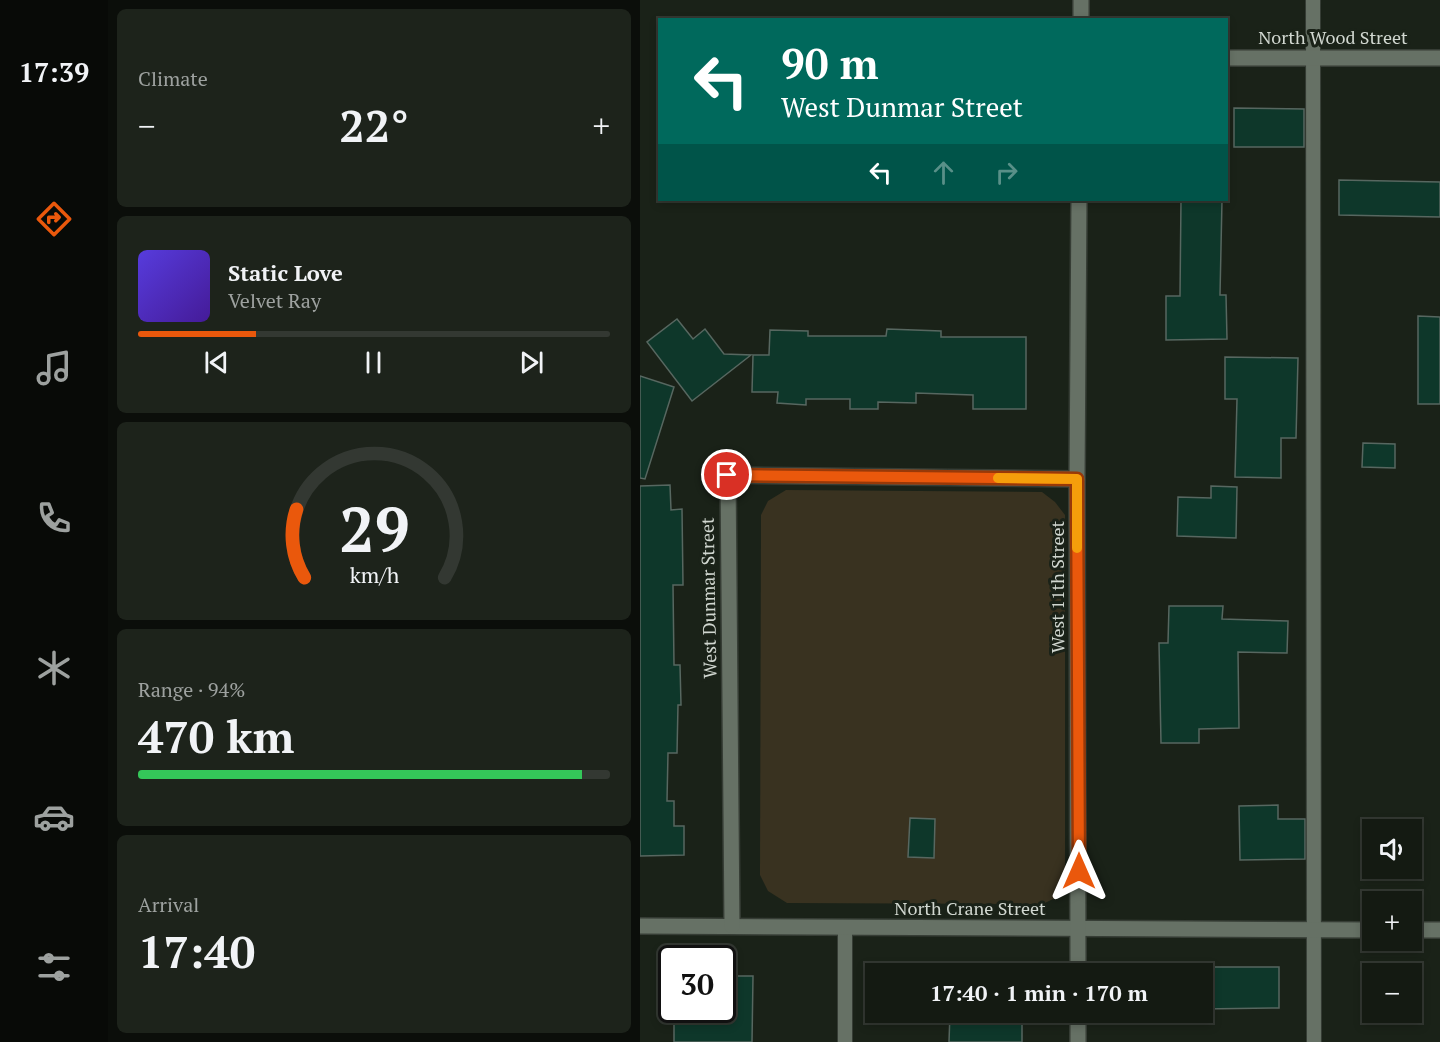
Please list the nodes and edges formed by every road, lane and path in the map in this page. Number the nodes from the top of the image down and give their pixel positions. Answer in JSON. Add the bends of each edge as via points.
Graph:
{"nodes":[{"id":1,"x":1081,"y":0,"type":"edge"},
{"id":2,"x":1313,"y":0,"type":"edge"},
{"id":3,"x":1081,"y":18,"type":"edge"},
{"id":4,"x":1228,"y":58,"type":"edge"},
{"id":5,"x":1313,"y":58,"type":"junction"},
{"id":6,"x":1440,"y":58,"type":"edge"},
{"id":7,"x":1079,"y":201,"type":"edge"},
{"id":8,"x":1077,"y":479,"type":"junction"},
{"id":9,"x":640,"y":926,"type":"edge"},
{"id":10,"x":732,"y":926,"type":"junction"},
{"id":11,"x":845,"y":927,"type":"junction"},
{"id":12,"x":1079,"y":929,"type":"junction"},
{"id":13,"x":1362,"y":930,"type":"edge"},
{"id":14,"x":1422,"y":930,"type":"edge"},
{"id":15,"x":1440,"y":930,"type":"edge"},
{"id":16,"x":1314,"y":931,"type":"junction"},
{"id":17,"x":1078,"y":963,"type":"edge"},
{"id":18,"x":1078,"y":1023,"type":"edge"},
{"id":19,"x":845,"y":1042,"type":"edge"},
{"id":20,"x":1078,"y":1042,"type":"edge"},
{"id":21,"x":1314,"y":1042,"type":"edge"}],
"edges":[{"from":1,"to":3,"type":"street"},
{"from":2,"to":5,"type":"lane"},
{"from":4,"to":5,"type":"street","name":"North Wood Street"},
{"from":5,"to":6,"type":"street","name":"North Wood Street"},
{"from":5,"to":16,"type":"lane"},
{"from":7,"to":8,"type":"street","name":"West 11th Street"},
{"from":8,"to":10,"type":"street","name":"West Dunmar Street","via":[[727,475]]},
{"from":8,"to":12,"type":"street","name":"West 11th Street"},
{"from":9,"to":10,"type":"street","name":"North Crane Street"},
{"from":10,"to":11,"type":"street","name":"North Crane Street"},
{"from":11,"to":12,"type":"street","name":"North Crane Street"},
{"from":11,"to":19,"type":"lane"},
{"from":12,"to":16,"type":"street","name":"North Crane Street"},
{"from":12,"to":17,"type":"street","name":"West 11th Street"},
{"from":13,"to":16,"type":"street","name":"North Crane Street"},
{"from":14,"to":15,"type":"street"},
{"from":16,"to":21,"type":"lane"},
{"from":18,"to":20,"type":"street"}]}
